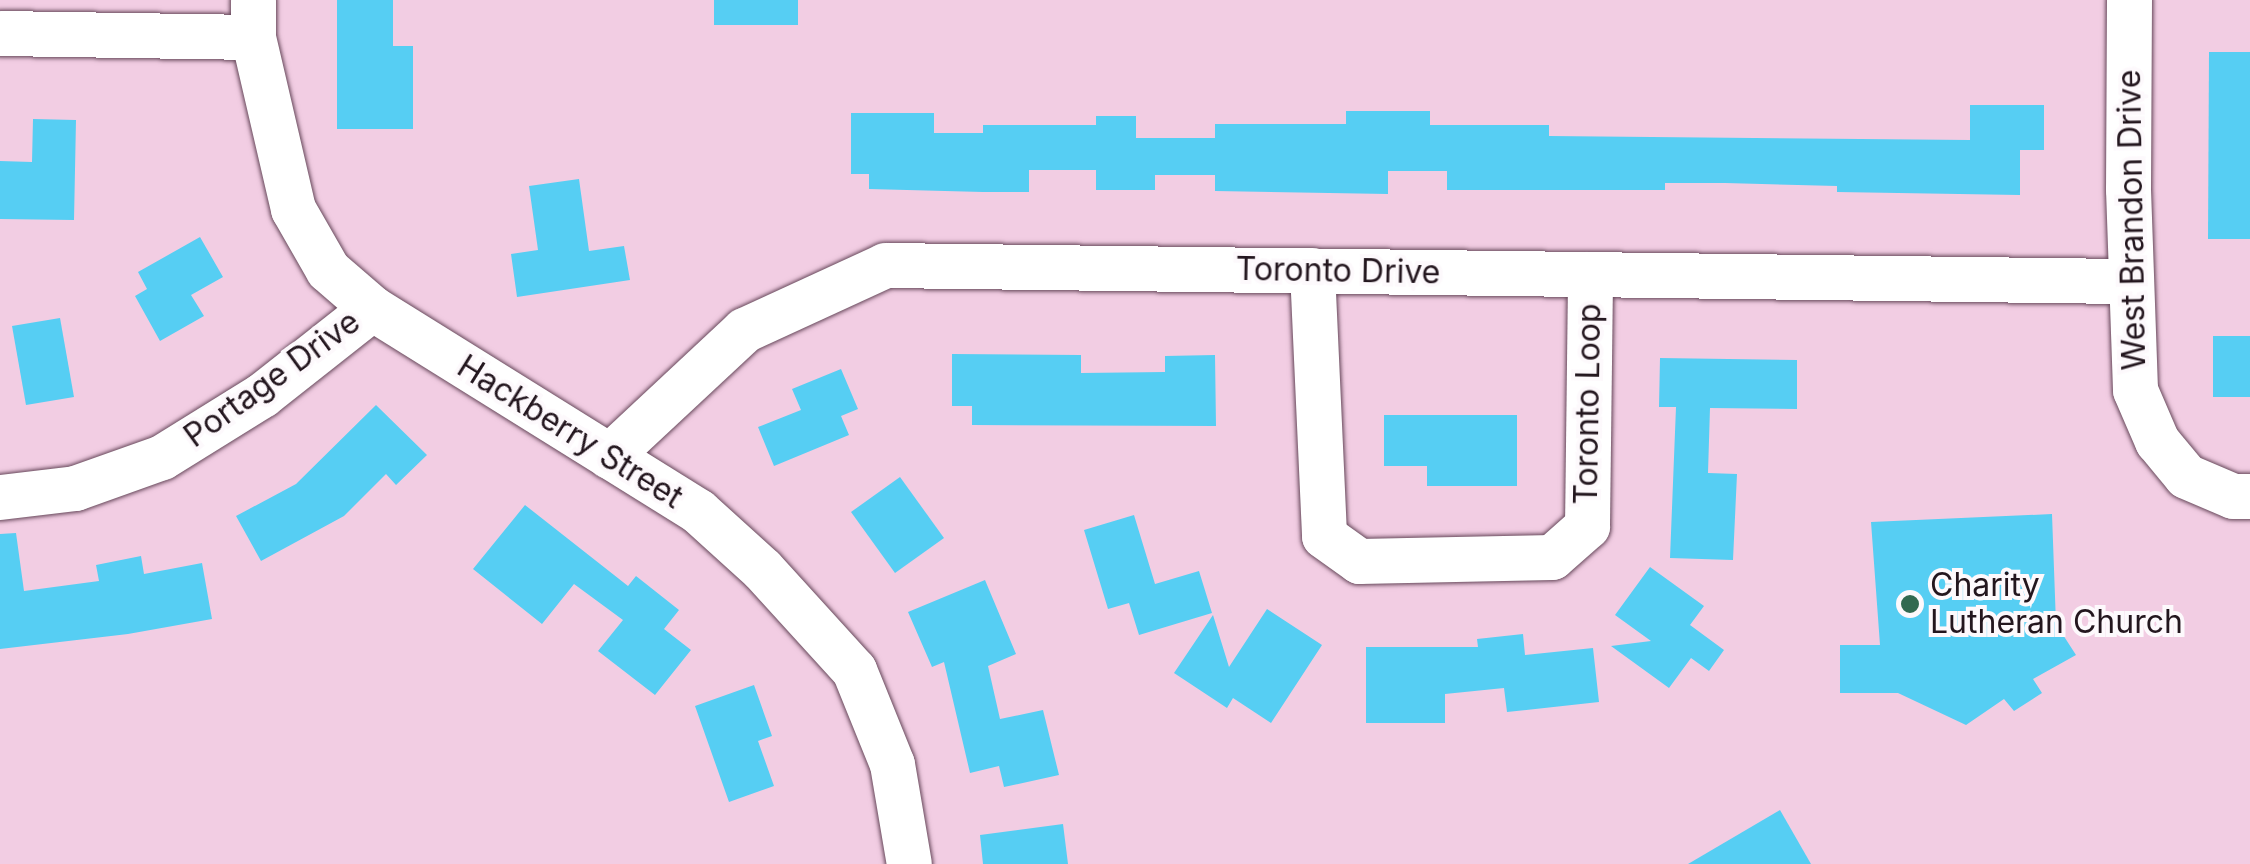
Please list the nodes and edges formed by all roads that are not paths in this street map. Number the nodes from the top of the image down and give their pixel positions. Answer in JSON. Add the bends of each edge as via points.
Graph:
{"nodes":[{"id":1,"x":2129,"y":0,"type":"edge"},
{"id":2,"x":253,"y":19,"type":"edge"},
{"id":3,"x":0,"y":33,"type":"edge"},
{"id":4,"x":1312,"y":270,"type":"junction"},
{"id":5,"x":1590,"y":274,"type":"junction"},
{"id":6,"x":2131,"y":280,"type":"junction"},
{"id":7,"x":372,"y":308,"type":"junction"},
{"id":8,"x":609,"y":456,"type":"junction"},
{"id":9,"x":2250,"y":496,"type":"edge"},
{"id":10,"x":0,"y":497,"type":"edge"},
{"id":11,"x":909,"y":864,"type":"edge"}],
"edges":[{"from":1,"to":6,"type":"street","name":"West Brandon Drive"},
{"from":2,"to":3,"type":"street"},
{"from":2,"to":7,"type":"street","name":"Hackberry Street","via":[[293,209],[328,270]]},
{"from":4,"to":5,"type":"street","name":"Toronto Drive"},
{"from":4,"to":5,"type":"street","name":"Toronto Loop","via":[[1324,536],[1360,561],[1552,556],[1587,526]]},
{"from":4,"to":8,"type":"street","name":"Toronto Drive","via":[[885,265],[744,330]]},
{"from":5,"to":6,"type":"street","name":"Toronto Drive"},
{"from":6,"to":9,"type":"street","name":"West Brandon Drive","via":[[2135,390],[2157,441],[2186,476],[2233,496]]},
{"from":7,"to":8,"type":"street","name":"Hackberry Street"},
{"from":7,"to":10,"type":"street","name":"Portage Drive","via":[[262,395],[162,457],[75,488]]},
{"from":8,"to":11,"type":"street","name":"Hackberry Street","via":[[698,512],[762,569],[854,670],[892,764]]}]}
